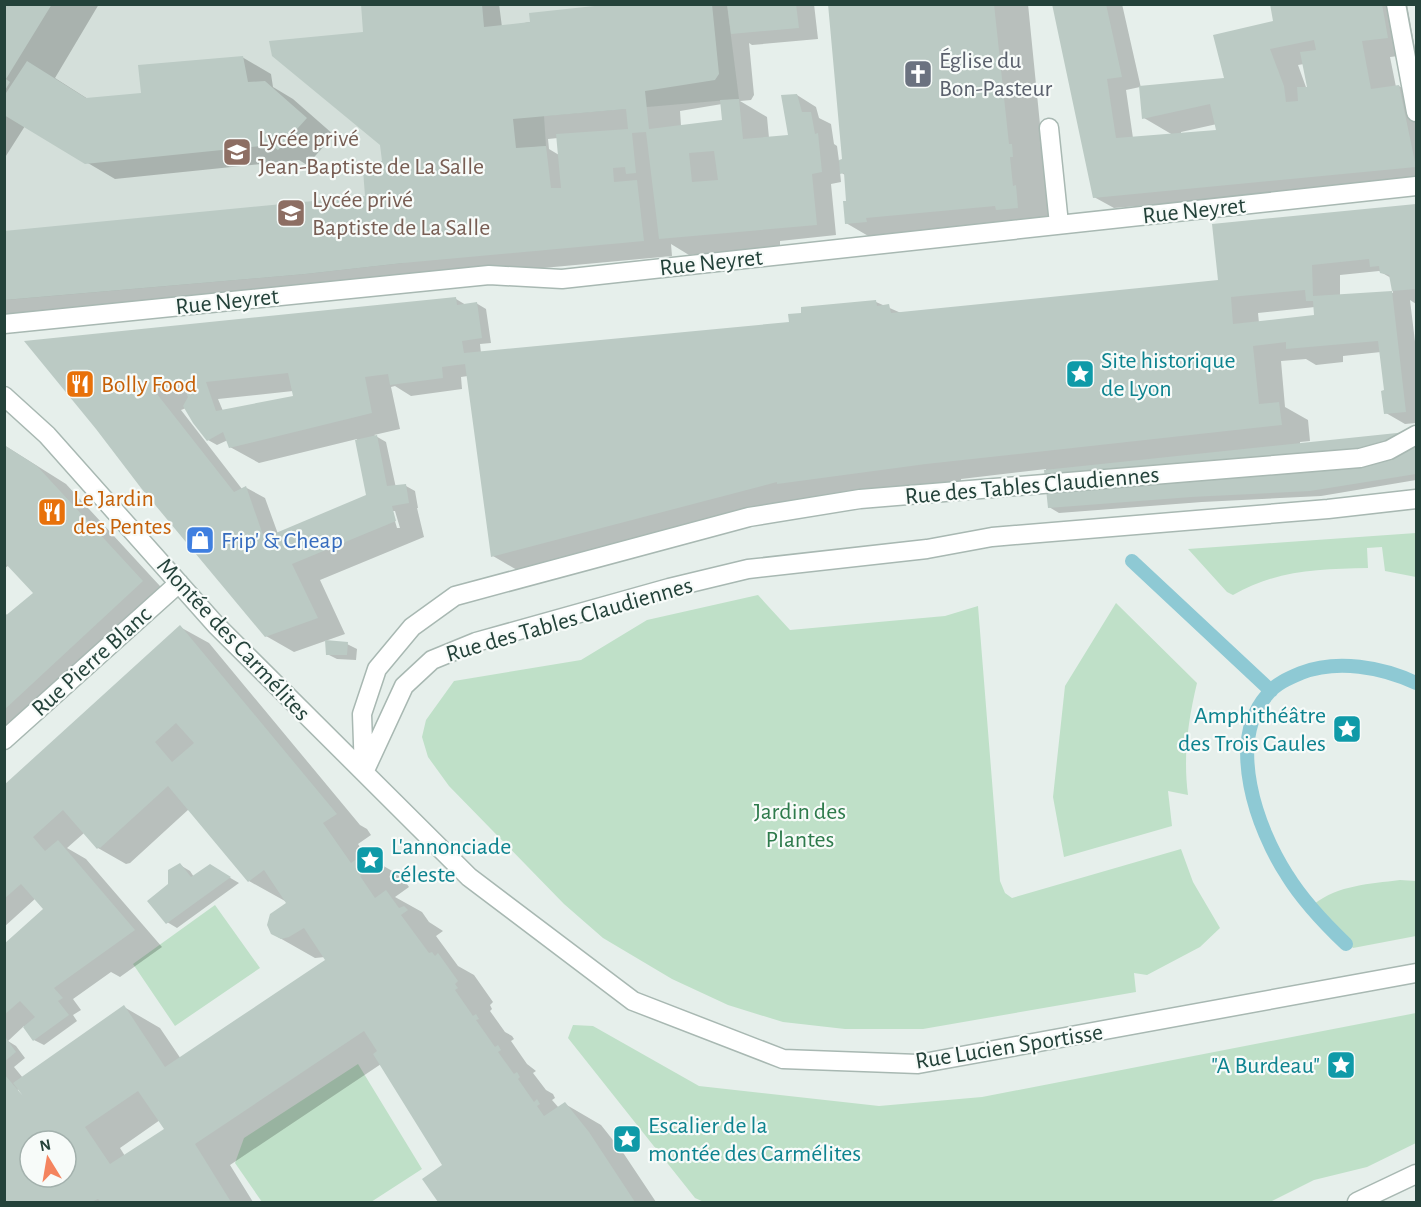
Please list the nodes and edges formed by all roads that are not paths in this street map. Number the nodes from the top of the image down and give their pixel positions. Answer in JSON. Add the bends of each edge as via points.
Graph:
{"nodes":[{"id":1,"x":1396,"y":4,"type":"edge"},
{"id":2,"x":1416,"y":112,"type":"edge"},
{"id":3,"x":1048,"y":128,"type":"dead end"},
{"id":4,"x":1416,"y":186,"type":"edge"},
{"id":5,"x":1059,"y":224,"type":"junction"},
{"id":6,"x":4,"y":324,"type":"edge"},
{"id":7,"x":4,"y":396,"type":"edge"},
{"id":8,"x":1416,"y":435,"type":"edge"},
{"id":9,"x":1416,"y":499,"type":"edge"},
{"id":10,"x":179,"y":583,"type":"junction"},
{"id":11,"x":4,"y":740,"type":"edge"},
{"id":12,"x":364,"y":772,"type":"junction"},
{"id":13,"x":469,"y":877,"type":"joint"},
{"id":14,"x":1416,"y":973,"type":"edge"},
{"id":15,"x":1416,"y":1174,"type":"edge"},
{"id":16,"x":1357,"y":1203,"type":"edge"}],
"edges":[{"from":1,"to":2,"type":"street"},
{"from":3,"to":5,"type":"street"},
{"from":4,"to":5,"type":"street","name":"Rue Neyret"},
{"from":5,"to":6,"type":"street","name":"Rue Neyret","via":[[562,279],[489,275]]},
{"from":7,"to":10,"type":"street","name":"Montée des Carmélites","via":[[47,435]]},
{"from":8,"to":12,"type":"street","name":"Rue des Tables Claudiennes","via":[[1389,450],[1360,458],[860,499],[760,515],[455,596],[412,627],[377,669],[362,714]]},
{"from":9,"to":12,"type":"street","name":"Rue des Tables Claudiennes","via":[[1003,536],[927,549],[748,569],[669,588],[476,642],[432,660],[404,686]]},
{"from":10,"to":11,"type":"street","name":"Rue Pierre Blanc"},
{"from":10,"to":12,"type":"street","name":"Montée des Carmélites"},
{"from":12,"to":13,"type":"street","name":"Montée des Carmélites"},
{"from":13,"to":14,"type":"street","name":"Rue Lucien Sportisse","via":[[633,1001],[783,1059],[918,1064]]},
{"from":15,"to":16,"type":"street"}]}
